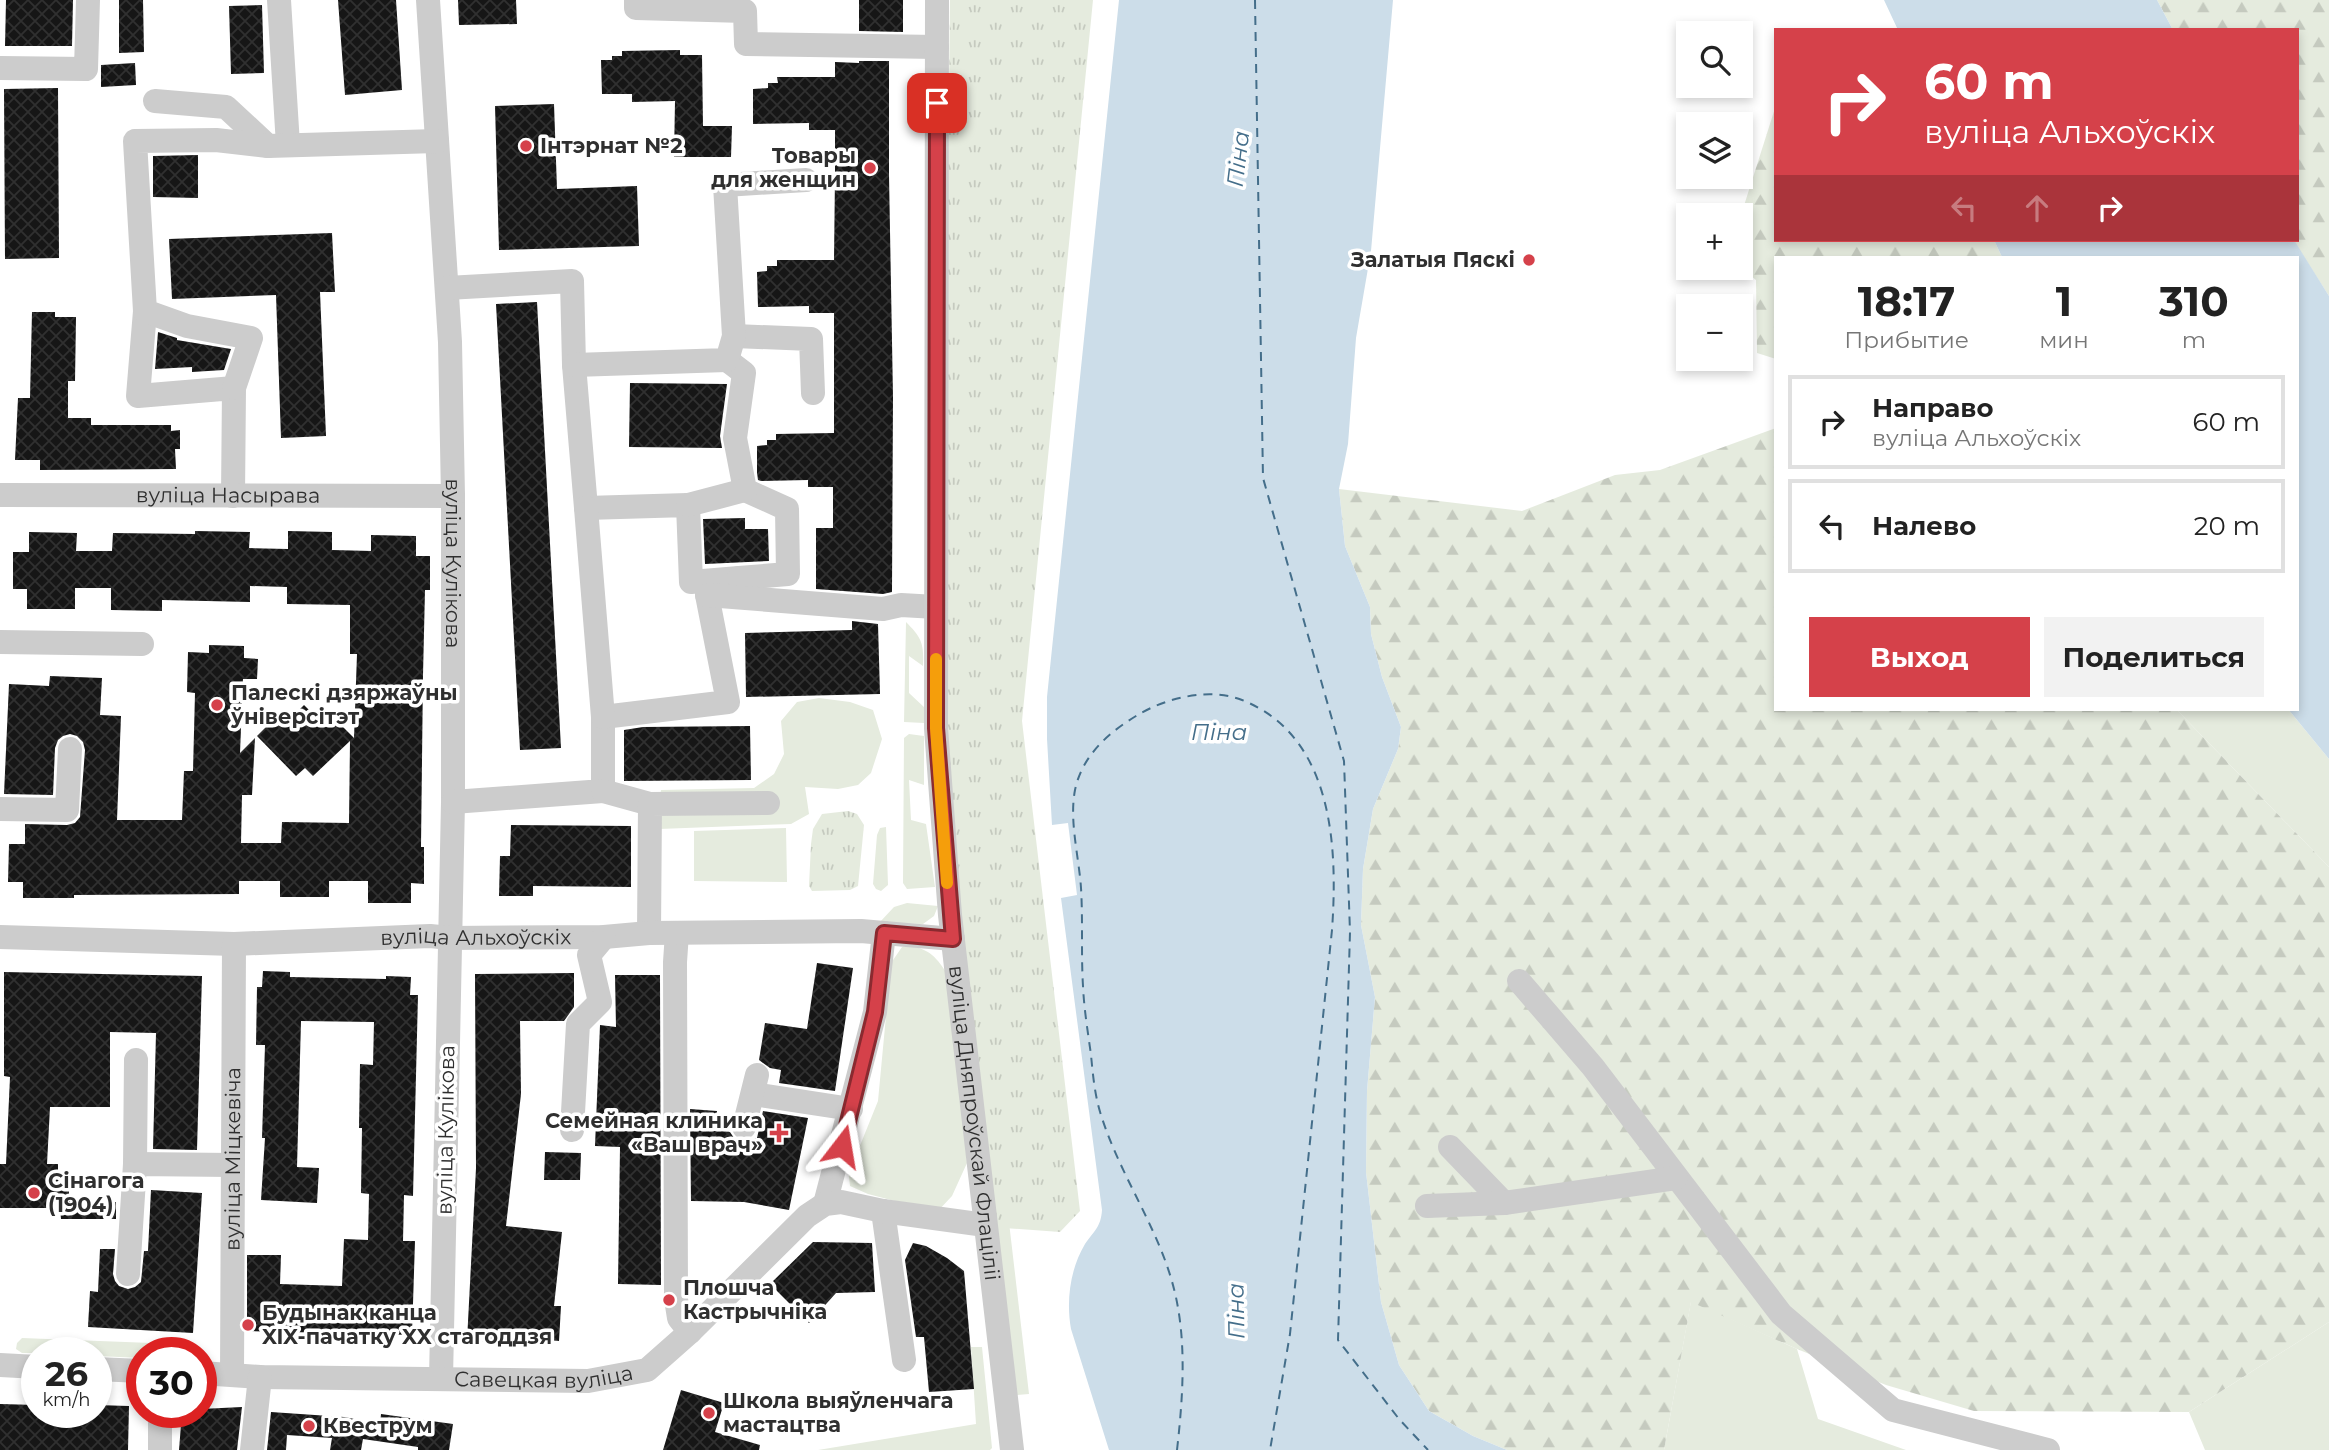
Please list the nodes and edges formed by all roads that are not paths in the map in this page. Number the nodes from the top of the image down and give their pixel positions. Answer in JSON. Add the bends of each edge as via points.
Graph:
{"nodes":[{"id":1,"x":88,"y":0,"type":"edge"},
{"id":2,"x":279,"y":0,"type":"edge"},
{"id":3,"x":428,"y":0,"type":"edge"},
{"id":4,"x":636,"y":0,"type":"edge"},
{"id":5,"x":937,"y":0,"type":"edge"},
{"id":6,"x":937,"y":47,"type":"junction"},
{"id":7,"x":0,"y":68,"type":"edge"},
{"id":8,"x":155,"y":101,"type":"dead end"},
{"id":9,"x":437,"y":141,"type":"junction"},
{"id":10,"x":278,"y":146,"type":"junction"},
{"id":11,"x":806,"y":180,"type":"dead end"},
{"id":12,"x":447,"y":288,"type":"junction"},
{"id":13,"x":145,"y":311,"type":"junction"},
{"id":14,"x":734,"y":336,"type":"junction"},
{"id":15,"x":727,"y":360,"type":"junction"},
{"id":16,"x":574,"y":365,"type":"junction"},
{"id":17,"x":234,"y":388,"type":"junction"},
{"id":18,"x":813,"y":393,"type":"dead end"},
{"id":19,"x":745,"y":490,"type":"junction"},
{"id":20,"x":0,"y":495,"type":"edge"},
{"id":21,"x":233,"y":496,"type":"junction"},
{"id":22,"x":453,"y":496,"type":"junction"},
{"id":23,"x":688,"y":505,"type":"junction"},
{"id":24,"x":586,"y":508,"type":"junction"},
{"id":25,"x":739,"y":578,"type":"junction"},
{"id":26,"x":707,"y":595,"type":"junction"},
{"id":27,"x":936,"y":607,"type":"junction"},
{"id":28,"x":0,"y":642,"type":"edge"},
{"id":29,"x":142,"y":644,"type":"dead end"},
{"id":30,"x":603,"y":717,"type":"junction"},
{"id":31,"x":70,"y":749,"type":"dead end"},
{"id":32,"x":603,"y":791,"type":"junction"},
{"id":33,"x":453,"y":802,"type":"junction"},
{"id":34,"x":768,"y":803,"type":"dead end"},
{"id":35,"x":650,"y":804,"type":"junction"},
{"id":36,"x":0,"y":809,"type":"edge"},
{"id":37,"x":649,"y":933,"type":"junction"},
{"id":38,"x":677,"y":933,"type":"junction"},
{"id":39,"x":884,"y":933,"type":"junction"},
{"id":40,"x":0,"y":937,"type":"edge"},
{"id":41,"x":604,"y":937,"type":"junction"},
{"id":42,"x":450,"y":938,"type":"junction"},
{"id":43,"x":953,"y":939,"type":"junction"},
{"id":44,"x":234,"y":944,"type":"junction"},
{"id":45,"x":1519,"y":981,"type":"dead end"},
{"id":46,"x":136,"y":1060,"type":"dead end"},
{"id":47,"x":851,"y":1110,"type":"junction"},
{"id":48,"x":744,"y":1127,"type":"dead end"},
{"id":49,"x":572,"y":1130,"type":"dead end"},
{"id":50,"x":1450,"y":1147,"type":"dead end"},
{"id":51,"x":135,"y":1164,"type":"junction"},
{"id":52,"x":232,"y":1165,"type":"junction"},
{"id":53,"x":1676,"y":1178,"type":"junction"},
{"id":54,"x":825,"y":1203,"type":"junction"},
{"id":55,"x":1504,"y":1203,"type":"junction"},
{"id":56,"x":1427,"y":1206,"type":"dead end"},
{"id":57,"x":883,"y":1211,"type":"junction"},
{"id":58,"x":985,"y":1225,"type":"junction"},
{"id":59,"x":128,"y":1274,"type":"dead end"},
{"id":60,"x":690,"y":1332,"type":"junction"},
{"id":61,"x":904,"y":1360,"type":"dead end"},
{"id":62,"x":0,"y":1366,"type":"edge"},
{"id":63,"x":21,"y":1367,"type":"edge"},
{"id":64,"x":217,"y":1374,"type":"edge"},
{"id":65,"x":232,"y":1374,"type":"junction"},
{"id":66,"x":260,"y":1377,"type":"junction"},
{"id":67,"x":441,"y":1380,"type":"junction"},
{"id":68,"x":160,"y":1428,"type":"edge"},
{"id":69,"x":160,"y":1450,"type":"edge"},
{"id":70,"x":252,"y":1450,"type":"edge"},
{"id":71,"x":1012,"y":1450,"type":"edge"},
{"id":72,"x":2048,"y":1450,"type":"edge"}],
"edges":[{"from":1,"to":7,"type":"street","via":[[86,69]]},
{"from":2,"to":10,"type":"street"},
{"from":3,"to":9,"type":"street","name":"вуліца Кулікова"},
{"from":4,"to":6,"type":"street","via":[[636,8],[745,10],[746,44]]},
{"from":5,"to":6,"type":"street","name":"вуліца Дняпроўскай Флаціліі"},
{"from":6,"to":27,"type":"street","name":"вуліца Дняпроўскай Флаціліі"},
{"from":8,"to":10,"type":"street","via":[[226,107]]},
{"from":9,"to":10,"type":"street"},
{"from":9,"to":12,"type":"street","name":"вуліца Кулікова"},
{"from":10,"to":13,"type":"street","via":[[216,140],[135,141]]},
{"from":11,"to":14,"type":"street","via":[[725,186]]},
{"from":12,"to":16,"type":"street","via":[[572,281]]},
{"from":12,"to":22,"type":"street","name":"вуліца Кулікова"},
{"from":13,"to":17,"type":"street","via":[[187,326],[251,338]]},
{"from":13,"to":17,"type":"street","via":[[138,396]]},
{"from":14,"to":15,"type":"street"},
{"from":14,"to":18,"type":"street","via":[[811,339]]},
{"from":15,"to":16,"type":"street"},
{"from":15,"to":19,"type":"street","via":[[744,373],[735,438]]},
{"from":16,"to":24,"type":"street"},
{"from":17,"to":21,"type":"street"},
{"from":19,"to":23,"type":"street"},
{"from":19,"to":25,"type":"street","via":[[788,509],[788,574]]},
{"from":20,"to":21,"type":"street","name":"вуліца Насырава"},
{"from":21,"to":22,"type":"street","name":"вуліца Насырава"},
{"from":22,"to":33,"type":"street","name":"вуліца Кулікова"},
{"from":23,"to":24,"type":"street"},
{"from":23,"to":25,"type":"street","via":[[691,582]]},
{"from":24,"to":30,"type":"street"},
{"from":25,"to":26,"type":"street"},
{"from":26,"to":27,"type":"street","via":[[883,609]]},
{"from":26,"to":30,"type":"street","via":[[728,702]]},
{"from":27,"to":43,"type":"street","name":"вуліца Дняпроўскай Флаціліі","via":[[936,728]]},
{"from":28,"to":29,"type":"street"},
{"from":30,"to":32,"type":"street"},
{"from":31,"to":36,"type":"street","via":[[67,810]]},
{"from":32,"to":33,"type":"street"},
{"from":32,"to":35,"type":"street"},
{"from":33,"to":42,"type":"street","name":"вуліца Кулікова"},
{"from":34,"to":35,"type":"street"},
{"from":35,"to":37,"type":"street"},
{"from":37,"to":38,"type":"street","name":"вуліца Альхоўскіх"},
{"from":37,"to":41,"type":"street","name":"вуліца Альхоўскіх"},
{"from":38,"to":39,"type":"street","name":"вуліца Альхоўскіх"},
{"from":38,"to":60,"type":"street","via":[[676,1299],[680,1318]]},
{"from":39,"to":43,"type":"street","name":"вуліца Альхоўскіх"},
{"from":39,"to":47,"type":"street","via":[[875,1012]]},
{"from":40,"to":44,"type":"street","name":"вуліца Альхоўскіх"},
{"from":41,"to":42,"type":"street","name":"вуліца Альхоўскіх"},
{"from":41,"to":49,"type":"street","via":[[589,955],[600,1002],[578,1024]]},
{"from":42,"to":44,"type":"street","name":"вуліца Альхоўскіх"},
{"from":42,"to":67,"type":"street","name":"вуліца Кулікова"},
{"from":43,"to":58,"type":"street","name":"вуліца Дняпроўскай Флаціліі"},
{"from":44,"to":52,"type":"street","name":"вуліца Міцкевіча"},
{"from":45,"to":53,"type":"street","via":[[1593,1068]]},
{"from":46,"to":51,"type":"street"},
{"from":47,"to":48,"type":"street","via":[[755,1084]]},
{"from":47,"to":54,"type":"street"},
{"from":50,"to":55,"type":"street"},
{"from":51,"to":52,"type":"street"},
{"from":51,"to":59,"type":"street"},
{"from":52,"to":65,"type":"street","name":"вуліца Міцкевіча"},
{"from":53,"to":55,"type":"street"},
{"from":53,"to":72,"type":"street","via":[[1781,1314],[1893,1410]]},
{"from":54,"to":57,"type":"street"},
{"from":54,"to":60,"type":"street","name":"Савецкая вуліца"},
{"from":55,"to":56,"type":"street"},
{"from":57,"to":58,"type":"street"},
{"from":57,"to":61,"type":"street"},
{"from":58,"to":71,"type":"street","name":"вуліца Дняпроўскай Флаціліі"},
{"from":60,"to":67,"type":"street","name":"Савецкая вуліца","via":[[647,1370],[588,1381]]},
{"from":62,"to":63,"type":"street"},
{"from":64,"to":65,"type":"street","name":"Савецкая вуліца"},
{"from":65,"to":66,"type":"street","name":"Савецкая вуліца"},
{"from":66,"to":67,"type":"street","name":"Савецкая вуліца"},
{"from":66,"to":70,"type":"street"},
{"from":68,"to":69,"type":"street"}]}
